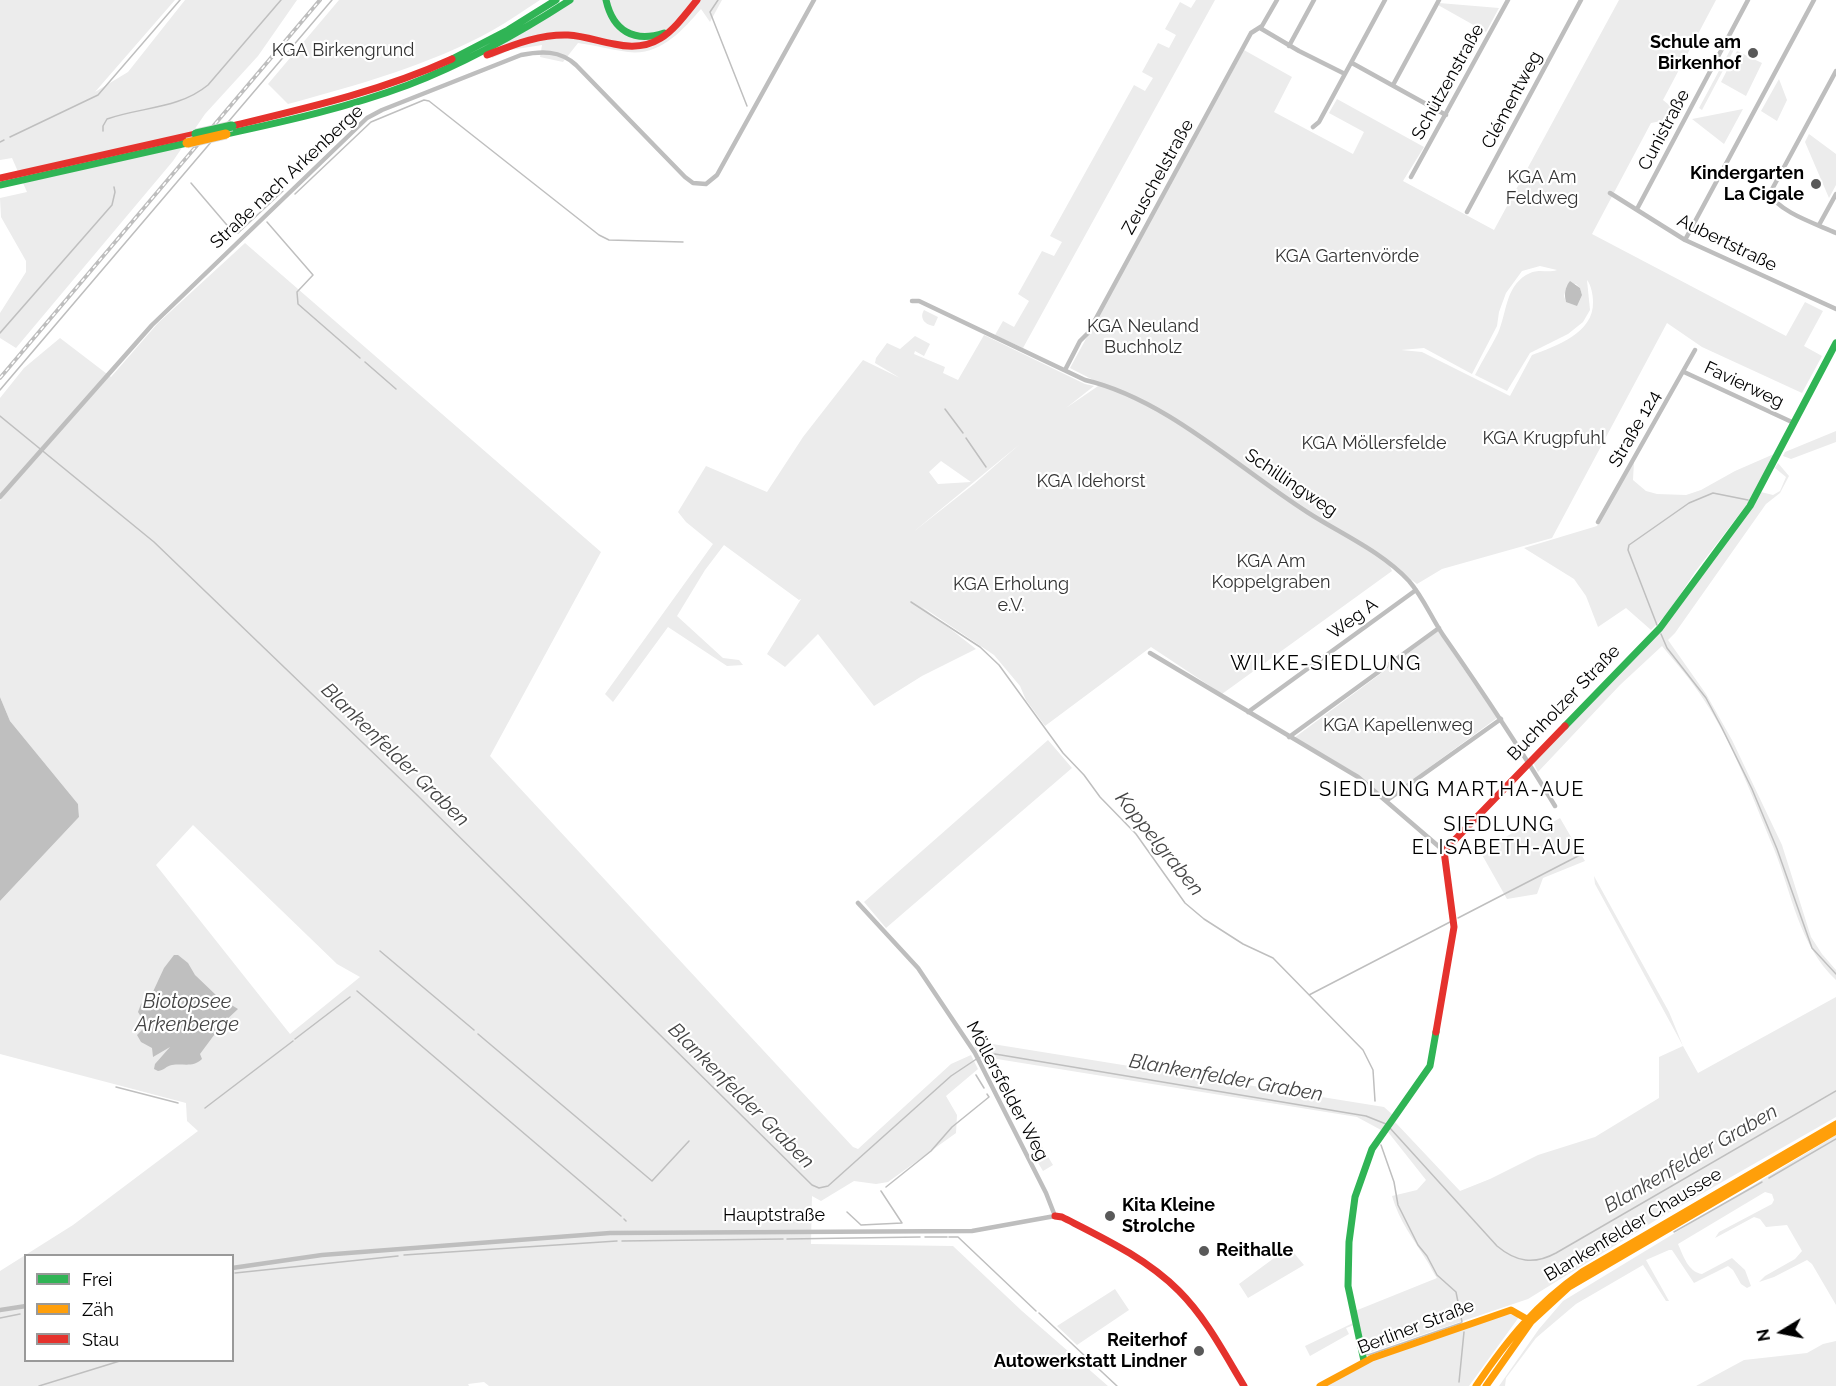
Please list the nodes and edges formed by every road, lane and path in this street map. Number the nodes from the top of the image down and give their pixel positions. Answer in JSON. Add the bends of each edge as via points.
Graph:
{"nodes":[{"id":1,"x":556,"y":0,"type":"edge"},
{"id":2,"x":570,"y":0,"type":"edge"},
{"id":3,"x":606,"y":0,"type":"edge"},
{"id":4,"x":697,"y":0,"type":"edge"},
{"id":5,"x":814,"y":0,"type":"edge"},
{"id":6,"x":1277,"y":0,"type":"edge"},
{"id":7,"x":1314,"y":0,"type":"edge"},
{"id":8,"x":1385,"y":0,"type":"edge"},
{"id":9,"x":1439,"y":0,"type":"edge"},
{"id":10,"x":1508,"y":0,"type":"edge"},
{"id":11,"x":1581,"y":0,"type":"edge"},
{"id":12,"x":1748,"y":0,"type":"edge"},
{"id":13,"x":1814,"y":0,"type":"edge"},
{"id":14,"x":678,"y":23,"type":"junction"},
{"id":15,"x":1260,"y":28,"type":"junction"},
{"id":16,"x":1289,"y":46,"type":"junction"},
{"id":17,"x":1352,"y":63,"type":"junction"},
{"id":18,"x":1836,"y":71,"type":"edge"},
{"id":19,"x":1345,"y":74,"type":"junction"},
{"id":20,"x":431,"y":76,"type":"junction"},
{"id":21,"x":1393,"y":85,"type":"junction"},
{"id":22,"x":1446,"y":115,"type":"junction"},
{"id":23,"x":1313,"y":127,"type":"dead end"},
{"id":24,"x":229,"y":130,"type":"junction"},
{"id":25,"x":0,"y":177,"type":"edge"},
{"id":26,"x":1412,"y":177,"type":"dead end"},
{"id":27,"x":0,"y":185,"type":"edge"},
{"id":28,"x":1610,"y":193,"type":"dead end"},
{"id":29,"x":1836,"y":194,"type":"edge"},
{"id":30,"x":1637,"y":209,"type":"junction"},
{"id":31,"x":1467,"y":212,"type":"dead end"},
{"id":32,"x":1819,"y":225,"type":"junction"},
{"id":33,"x":1836,"y":233,"type":"edge"},
{"id":34,"x":1685,"y":240,"type":"junction"},
{"id":35,"x":912,"y":301,"type":"dead end"},
{"id":36,"x":1836,"y":309,"type":"edge"},
{"id":37,"x":1836,"y":343,"type":"edge"},
{"id":38,"x":1695,"y":350,"type":"dead end"},
{"id":39,"x":1065,"y":370,"type":"junction"},
{"id":40,"x":1684,"y":372,"type":"junction"},
{"id":41,"x":1794,"y":423,"type":"junction"},
{"id":42,"x":0,"y":497,"type":"edge"},
{"id":43,"x":1598,"y":522,"type":"dead end"},
{"id":44,"x":1416,"y":590,"type":"junction"},
{"id":45,"x":1439,"y":628,"type":"junction"},
{"id":46,"x":1150,"y":653,"type":"dead end"},
{"id":47,"x":1248,"y":712,"type":"junction"},
{"id":48,"x":1501,"y":719,"type":"junction"},
{"id":49,"x":1289,"y":737,"type":"junction"},
{"id":50,"x":1529,"y":764,"type":"junction"},
{"id":51,"x":1386,"y":801,"type":"junction"},
{"id":52,"x":1556,"y":806,"type":"dead end"},
{"id":53,"x":1444,"y":851,"type":"junction"},
{"id":54,"x":858,"y":903,"type":"dead end"},
{"id":55,"x":1836,"y":1124,"type":"edge"},
{"id":56,"x":1836,"y":1131,"type":"edge"},
{"id":57,"x":1055,"y":1216,"type":"junction"},
{"id":58,"x":234,"y":1268,"type":"edge"},
{"id":59,"x":24,"y":1306,"type":"edge"},
{"id":60,"x":0,"y":1310,"type":"edge"},
{"id":61,"x":1525,"y":1318,"type":"junction"},
{"id":62,"x":1364,"y":1361,"type":"junction"},
{"id":63,"x":1244,"y":1386,"type":"edge"},
{"id":64,"x":1320,"y":1386,"type":"edge"},
{"id":65,"x":1476,"y":1386,"type":"edge"},
{"id":66,"x":1486,"y":1386,"type":"edge"}],
"edges":[{"from":1,"to":24,"type":"main road","via":[[491,39],[423,72]]},
{"from":2,"to":20,"type":"main road","via":[[511,37]]},
{"from":3,"to":14,"type":"main road","via":[[614,22],[636,37],[660,35]]},
{"from":4,"to":14,"type":"main road"},
{"from":5,"to":42,"type":"street","name":"Straße nach Arkenberge","via":[[717,175],[706,184],[684,177],[576,65],[555,53],[521,55],[372,115],[152,325]]},
{"from":6,"to":15,"type":"street","name":"Zeuschelstraße"},
{"from":7,"to":16,"type":"street"},
{"from":8,"to":17,"type":"street"},
{"from":9,"to":21,"type":"street"},
{"from":10,"to":22,"type":"street","name":"Schützenstraße"},
{"from":11,"to":31,"type":"street","name":"Clémentweg"},
{"from":12,"to":30,"type":"street","name":"Cunistraße"},
{"from":13,"to":34,"type":"street"},
{"from":14,"to":20,"type":"main road","via":[[669,35],[647,47],[618,46],[570,35],[545,36]]},
{"from":15,"to":16,"type":"street"},
{"from":15,"to":39,"type":"street","name":"Zeuschelstraße","via":[[1251,33]]},
{"from":16,"to":19,"type":"street"},
{"from":17,"to":19,"type":"street"},
{"from":17,"to":21,"type":"street"},
{"from":18,"to":32,"type":"street","via":[[1770,193],[1780,207]]},
{"from":19,"to":23,"type":"street"},
{"from":20,"to":24,"type":"main road","via":[[342,106]]},
{"from":21,"to":22,"type":"street"},
{"from":22,"to":26,"type":"street","name":"Schützenstraße"},
{"from":24,"to":25,"type":"main road","bridge":true},
{"from":24,"to":27,"type":"main road","bridge":true},
{"from":28,"to":30,"type":"street","name":"Aubertstraße"},
{"from":29,"to":32,"type":"street"},
{"from":30,"to":34,"type":"street","name":"Aubertstraße"},
{"from":32,"to":33,"type":"street"},
{"from":34,"to":36,"type":"street","name":"Aubertstraße"},
{"from":35,"to":39,"type":"street","name":"Schillingweg"},
{"from":37,"to":41,"type":"main road","name":"Buchholzer Straße"},
{"from":38,"to":40,"type":"street","name":"Straße 124"},
{"from":39,"to":44,"type":"street","name":"Schillingweg","via":[[1110,386],[1166,415],[1387,561]]},
{"from":40,"to":41,"type":"street","name":"Favierweg"},
{"from":40,"to":43,"type":"street","name":"Straße 124"},
{"from":41,"to":50,"type":"main road","name":"Buchholzer Straße","via":[[1750,506],[1660,628]]},
{"from":44,"to":45,"type":"street","name":"Schillingweg"},
{"from":44,"to":47,"type":"street","name":"Weg A"},
{"from":45,"to":48,"type":"street","name":"Schillingweg"},
{"from":45,"to":49,"type":"street"},
{"from":46,"to":47,"type":"street"},
{"from":47,"to":49,"type":"street"},
{"from":48,"to":50,"type":"street","name":"Schillingweg"},
{"from":48,"to":51,"type":"street"},
{"from":49,"to":51,"type":"street","via":[[1358,777]]},
{"from":50,"to":52,"type":"street","name":"Schillingweg"},
{"from":50,"to":53,"type":"main road","name":"Buchholzer Straße"},
{"from":51,"to":53,"type":"street"},
{"from":53,"to":62,"type":"main road","via":[[1454,927],[1430,1066],[1372,1149],[1355,1197],[1348,1278]]},
{"from":54,"to":57,"type":"street","name":"Möllersfelder Weg","via":[[918,968],[975,1053]]},
{"from":55,"to":61,"type":"main road","name":"Blankenfelder Chaussee","via":[[1582,1272]]},
{"from":56,"to":66,"type":"main road","name":"Blankenfelder Chaussee","via":[[1569,1287],[1531,1322]]},
{"from":57,"to":58,"type":"street","name":"Hauptstraße","via":[[972,1231],[610,1233],[322,1255]]},
{"from":57,"to":63,"type":"main road","via":[[1121,1249],[1177,1290],[1206,1324]]},
{"from":59,"to":60,"type":"street"},
{"from":61,"to":62,"type":"main road","name":"Berliner Straße","via":[[1511,1310]]},
{"from":61,"to":65,"type":"main road","name":"Blankenfelder Chaussee"},
{"from":62,"to":64,"type":"main road","name":"Berliner Straße"}]}
